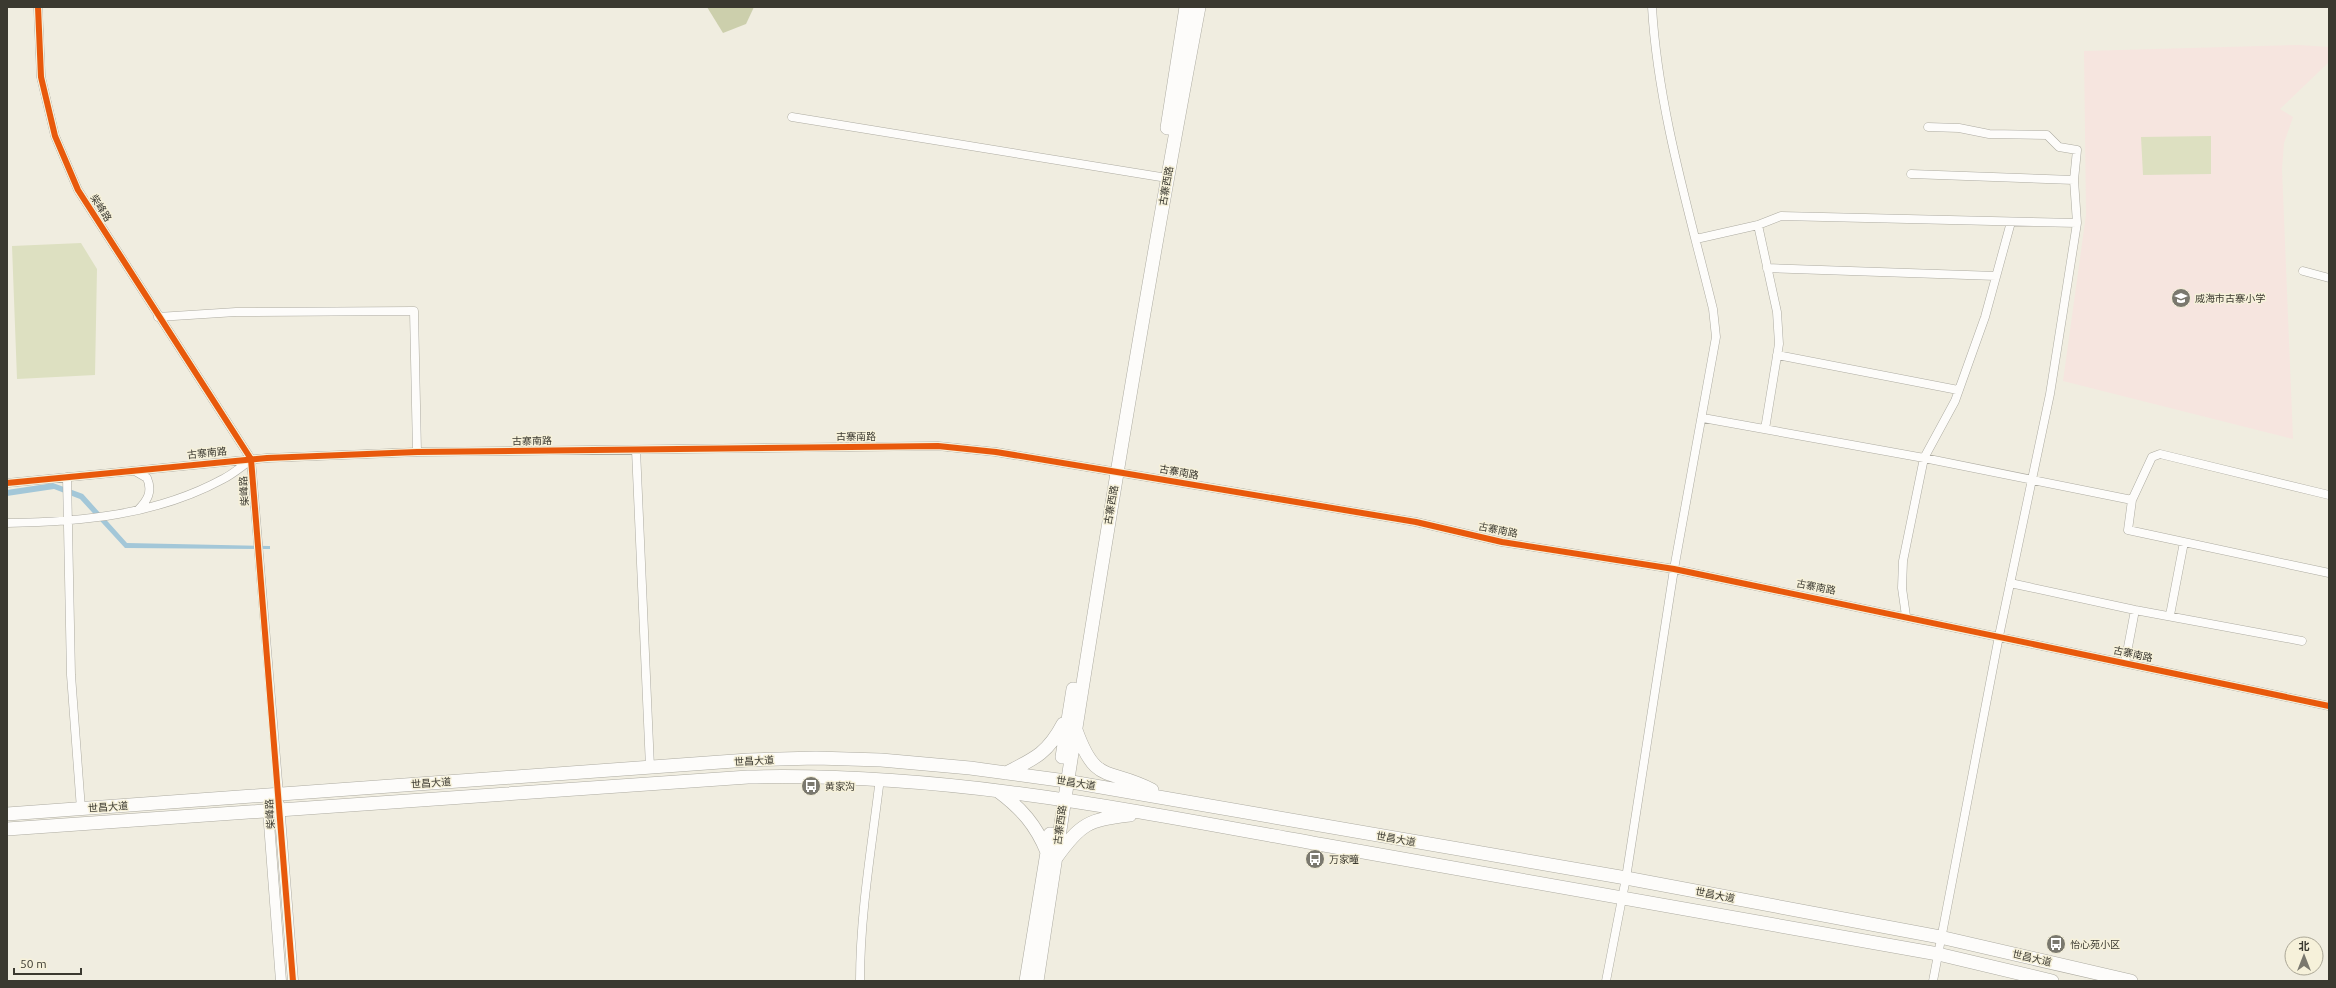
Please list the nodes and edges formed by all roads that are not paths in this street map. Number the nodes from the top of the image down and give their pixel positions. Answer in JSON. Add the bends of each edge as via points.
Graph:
{"nodes":[{"id":1,"x":38,"y":7,"type":"edge"},
{"id":2,"x":1186,"y":7,"type":"edge"},
{"id":3,"x":1199,"y":7,"type":"edge"},
{"id":4,"x":1652,"y":7,"type":"edge"},
{"id":5,"x":792,"y":117,"type":"dead end"},
{"id":6,"x":1928,"y":127,"type":"dead end"},
{"id":7,"x":1911,"y":174,"type":"dead end"},
{"id":8,"x":1163,"y":177,"type":"junction"},
{"id":9,"x":2074,"y":180,"type":"junction"},
{"id":10,"x":2011,"y":222,"type":"junction"},
{"id":11,"x":2076,"y":223,"type":"junction"},
{"id":12,"x":1758,"y":225,"type":"junction"},
{"id":13,"x":1696,"y":239,"type":"junction"},
{"id":14,"x":1767,"y":268,"type":"junction"},
{"id":15,"x":2302,"y":272,"type":"dead end"},
{"id":16,"x":1996,"y":276,"type":"junction"},
{"id":17,"x":2329,"y":278,"type":"edge"},
{"id":18,"x":158,"y":317,"type":"junction"},
{"id":19,"x":1777,"y":355,"type":"junction"},
{"id":20,"x":1958,"y":390,"type":"junction"},
{"id":21,"x":1703,"y":418,"type":"junction"},
{"id":22,"x":1764,"y":429,"type":"junction"},
{"id":23,"x":636,"y":450,"type":"junction"},
{"id":24,"x":417,"y":452,"type":"junction"},
{"id":25,"x":1924,"y":458,"type":"junction"},
{"id":26,"x":251,"y":459,"type":"junction"},
{"id":27,"x":135,"y":470,"type":"junction"},
{"id":28,"x":1114,"y":471,"type":"junction"},
{"id":29,"x":67,"y":476,"type":"junction"},
{"id":30,"x":2031,"y":480,"type":"junction"},
{"id":31,"x":7,"y":483,"type":"edge"},
{"id":32,"x":2329,"y":495,"type":"edge"},
{"id":33,"x":2132,"y":500,"type":"junction"},
{"id":34,"x":137,"y":511,"type":"junction"},
{"id":35,"x":68,"y":520,"type":"junction"},
{"id":36,"x":7,"y":523,"type":"edge"},
{"id":37,"x":2184,"y":542,"type":"junction"},
{"id":38,"x":1674,"y":568,"type":"junction"},
{"id":39,"x":2329,"y":574,"type":"edge"},
{"id":40,"x":2010,"y":583,"type":"junction"},
{"id":41,"x":2135,"y":610,"type":"junction"},
{"id":42,"x":2170,"y":615,"type":"junction"},
{"id":43,"x":1906,"y":616,"type":"junction"},
{"id":44,"x":1999,"y":636,"type":"junction"},
{"id":45,"x":2302,"y":641,"type":"dead end"},
{"id":46,"x":2125,"y":663,"type":"junction"},
{"id":47,"x":2329,"y":706,"type":"edge"},
{"id":48,"x":1068,"y":714,"type":"junction"},
{"id":49,"x":1075,"y":730,"type":"junction"},
{"id":50,"x":650,"y":768,"type":"junction"},
{"id":51,"x":1006,"y":773,"type":"junction"},
{"id":52,"x":880,"y":778,"type":"junction"},
{"id":53,"x":1062,"y":780,"type":"junction"},
{"id":54,"x":997,"y":790,"type":"junction"},
{"id":55,"x":278,"y":794,"type":"junction"},
{"id":56,"x":1060,"y":798,"type":"junction"},
{"id":57,"x":1170,"y":799,"type":"junction"},
{"id":58,"x":81,"y":809,"type":"junction"},
{"id":59,"x":274,"y":809,"type":"junction"},
{"id":60,"x":1144,"y":813,"type":"junction"},
{"id":61,"x":7,"y":814,"type":"edge"},
{"id":62,"x":7,"y":829,"type":"edge"},
{"id":63,"x":1051,"y":856,"type":"junction"},
{"id":64,"x":1626,"y":878,"type":"junction"},
{"id":65,"x":1622,"y":898,"type":"junction"},
{"id":66,"x":1940,"y":937,"type":"junction"},
{"id":67,"x":1938,"y":954,"type":"junction"},
{"id":68,"x":281,"y":981,"type":"edge"},
{"id":69,"x":293,"y":981,"type":"edge"},
{"id":70,"x":860,"y":981,"type":"edge"},
{"id":71,"x":1026,"y":981,"type":"edge"},
{"id":72,"x":1037,"y":981,"type":"edge"},
{"id":73,"x":1606,"y":981,"type":"edge"},
{"id":74,"x":1933,"y":981,"type":"edge"},
{"id":75,"x":2052,"y":981,"type":"edge"},
{"id":76,"x":2131,"y":981,"type":"edge"}],
"edges":[{"from":1,"to":18,"type":"street","name":"柴峰路","via":[[41,77],[55,136],[78,190]]},
{"from":2,"to":8,"type":"main road","name":"古寨西路"},
{"from":3,"to":8,"type":"main road","name":"古寨西路"},
{"from":4,"to":13,"type":"street","via":[[1656,52],[1672,138]]},
{"from":5,"to":8,"type":"street"},
{"from":6,"to":9,"type":"street","via":[[1959,128],[1989,134],[2047,135],[2059,146],[2077,150]]},
{"from":7,"to":9,"type":"street"},
{"from":8,"to":28,"type":"main road","name":"古寨西路"},
{"from":9,"to":11,"type":"street"},
{"from":10,"to":11,"type":"street"},
{"from":10,"to":12,"type":"street","via":[[1781,216]]},
{"from":10,"to":16,"type":"street"},
{"from":11,"to":30,"type":"street","via":[[2050,394]]},
{"from":12,"to":13,"type":"street"},
{"from":12,"to":14,"type":"street"},
{"from":13,"to":21,"type":"street","via":[[1713,309],[1716,338]]},
{"from":14,"to":16,"type":"street"},
{"from":14,"to":19,"type":"street","via":[[1777,312]]},
{"from":15,"to":17,"type":"street"},
{"from":16,"to":20,"type":"street","via":[[1985,317]]},
{"from":18,"to":24,"type":"street","via":[[236,312],[414,311]]},
{"from":18,"to":26,"type":"street","name":"柴峰路"},
{"from":19,"to":20,"type":"street"},
{"from":19,"to":22,"type":"street"},
{"from":20,"to":25,"type":"street"},
{"from":21,"to":22,"type":"street"},
{"from":21,"to":38,"type":"street"},
{"from":22,"to":25,"type":"street"},
{"from":23,"to":24,"type":"street","name":"古寨南路"},
{"from":23,"to":28,"type":"street","name":"古寨南路","via":[[938,446],[996,452]]},
{"from":23,"to":50,"type":"street"},
{"from":24,"to":26,"type":"street","name":"古寨南路"},
{"from":25,"to":30,"type":"street"},
{"from":25,"to":43,"type":"street","via":[[1903,561],[1902,588]]},
{"from":26,"to":27,"type":"street","name":"古寨南路"},
{"from":26,"to":34,"type":"street","via":[[224,479],[177,499]]},
{"from":26,"to":55,"type":"street","name":"柴峰路"},
{"from":27,"to":29,"type":"street","name":"古寨南路"},
{"from":27,"to":34,"type":"street","via":[[147,478],[150,490],[147,500]]},
{"from":28,"to":38,"type":"street","name":"古寨南路","via":[[1416,522],[1502,542]]},
{"from":28,"to":48,"type":"main road","name":"古寨西路"},
{"from":28,"to":49,"type":"main road","name":"古寨西路"},
{"from":29,"to":31,"type":"street","name":"古寨南路"},
{"from":29,"to":35,"type":"street"},
{"from":30,"to":33,"type":"street"},
{"from":30,"to":40,"type":"street"},
{"from":32,"to":33,"type":"street","via":[[2160,454],[2152,457]]},
{"from":33,"to":37,"type":"street","via":[[2128,530]]},
{"from":34,"to":35,"type":"street"},
{"from":35,"to":36,"type":"street"},
{"from":35,"to":58,"type":"street","via":[[71,675]]},
{"from":37,"to":39,"type":"street"},
{"from":37,"to":42,"type":"street"},
{"from":38,"to":43,"type":"street","name":"古寨南路"},
{"from":38,"to":64,"type":"street"},
{"from":40,"to":41,"type":"street"},
{"from":40,"to":44,"type":"street"},
{"from":41,"to":42,"type":"street"},
{"from":41,"to":46,"type":"street"},
{"from":42,"to":45,"type":"street"},
{"from":43,"to":44,"type":"street","name":"古寨南路"},
{"from":44,"to":46,"type":"street","name":"古寨南路"},
{"from":44,"to":66,"type":"street"},
{"from":46,"to":47,"type":"street","name":"古寨南路"},
{"from":48,"to":51,"type":"main road","via":[[1055,740],[1044,752]]},
{"from":48,"to":53,"type":"main road","name":"古寨西路"},
{"from":49,"to":53,"type":"main road","name":"古寨西路"},
{"from":49,"to":57,"type":"main road","via":[[1083,750],[1100,771],[1150,788]]},
{"from":50,"to":51,"type":"main road","name":"世昌大道","via":[[816,758],[881,760]]},
{"from":50,"to":55,"type":"main road","name":"世昌大道"},
{"from":51,"to":53,"type":"main road","name":"世昌大道"},
{"from":52,"to":54,"type":"main road","name":"世昌大道"},
{"from":52,"to":59,"type":"main road","name":"世昌大道","via":[[815,775],[748,776]]},
{"from":52,"to":70,"type":"street","via":[[860,937]]},
{"from":53,"to":56,"type":"main road","name":"古寨西路"},
{"from":53,"to":57,"type":"main road","name":"世昌大道"},
{"from":54,"to":56,"type":"main road","name":"世昌大道"},
{"from":54,"to":63,"type":"main road","via":[[1017,805],[1029,819]]},
{"from":55,"to":58,"type":"main road","name":"世昌大道"},
{"from":55,"to":59,"type":"street","name":"柴峰路"},
{"from":56,"to":60,"type":"main road","name":"世昌大道"},
{"from":56,"to":63,"type":"main road","name":"古寨西路"},
{"from":57,"to":64,"type":"main road","name":"世昌大道"},
{"from":58,"to":61,"type":"main road","name":"世昌大道"},
{"from":59,"to":62,"type":"main road","name":"世昌大道"},
{"from":59,"to":68,"type":"street","name":"柴峰路"},
{"from":59,"to":69,"type":"street","name":"柴峰路"},
{"from":60,"to":63,"type":"main road","via":[[1102,818],[1083,826]]},
{"from":60,"to":65,"type":"main road","name":"世昌大道"},
{"from":63,"to":71,"type":"main road","name":"古寨西路"},
{"from":63,"to":72,"type":"main road","name":"古寨西路"},
{"from":64,"to":65,"type":"street"},
{"from":64,"to":66,"type":"main road","name":"世昌大道"},
{"from":65,"to":67,"type":"main road","name":"世昌大道"},
{"from":65,"to":73,"type":"street"},
{"from":66,"to":67,"type":"street"},
{"from":66,"to":76,"type":"main road","name":"世昌大道"},
{"from":67,"to":74,"type":"street"},
{"from":67,"to":75,"type":"main road","name":"世昌大道"}]}
